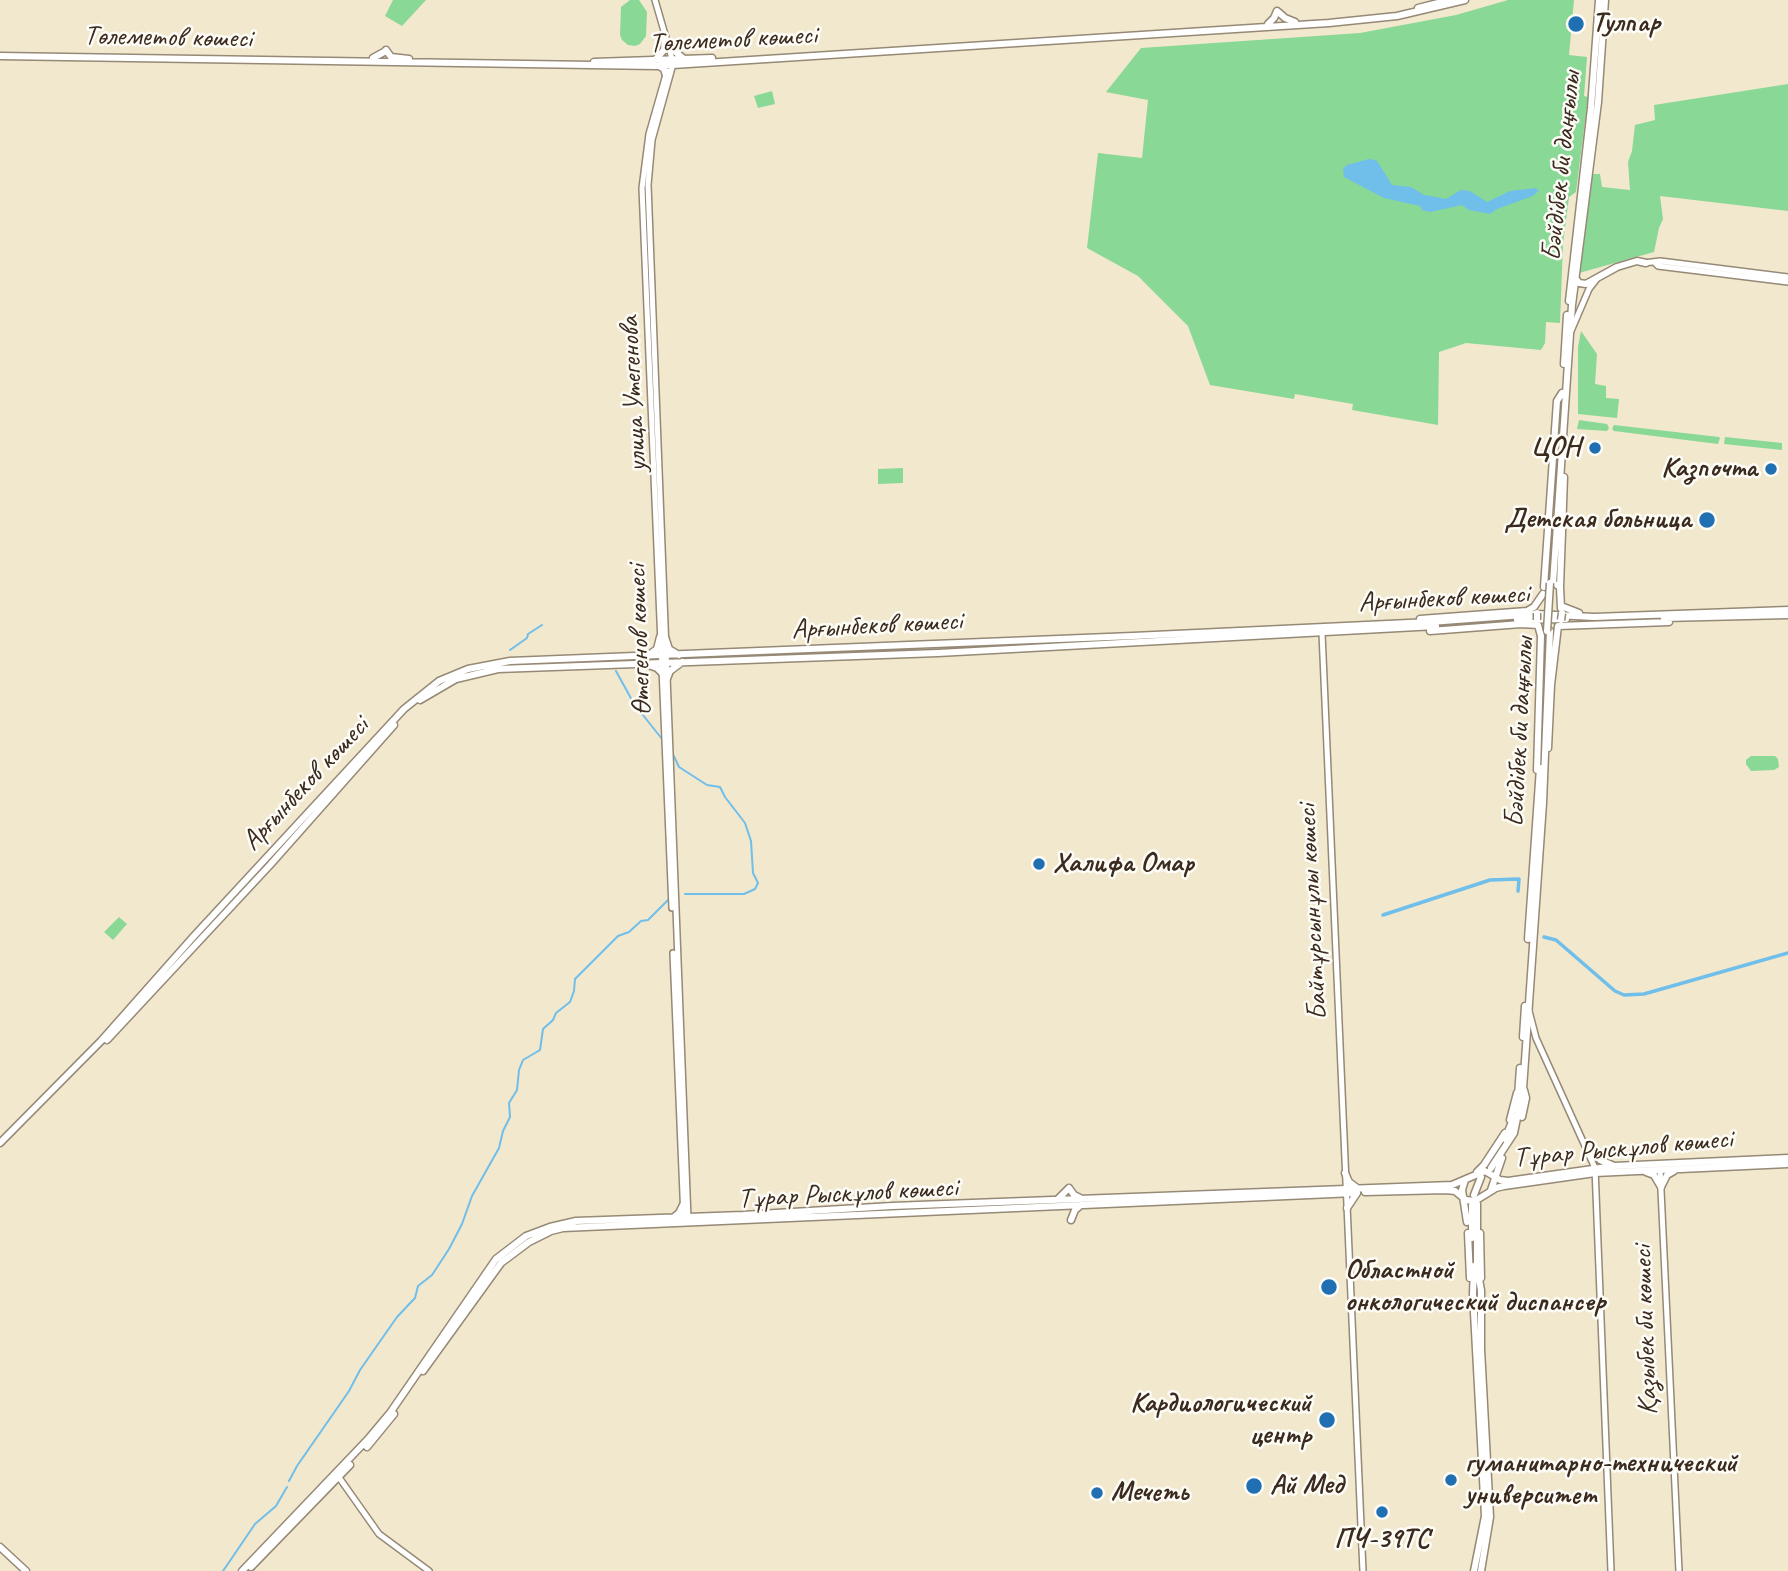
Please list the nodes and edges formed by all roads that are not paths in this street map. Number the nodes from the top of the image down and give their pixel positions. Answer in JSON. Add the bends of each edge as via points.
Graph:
{"nodes":[{"id":1,"x":654,"y":0,"type":"edge"},
{"id":2,"x":1450,"y":0,"type":"edge"},
{"id":3,"x":1465,"y":0,"type":"edge"},
{"id":4,"x":1599,"y":0,"type":"edge"},
{"id":5,"x":1605,"y":0,"type":"edge"},
{"id":6,"x":1601,"y":16,"type":"junction"},
{"id":7,"x":1295,"y":22,"type":"junction"},
{"id":8,"x":1268,"y":24,"type":"junction"},
{"id":9,"x":665,"y":36,"type":"junction"},
{"id":10,"x":1089,"y":37,"type":"junction"},
{"id":11,"x":668,"y":46,"type":"junction"},
{"id":12,"x":0,"y":54,"type":"edge"},
{"id":13,"x":165,"y":55,"type":"junction"},
{"id":14,"x":156,"y":58,"type":"junction"},
{"id":15,"x":373,"y":58,"type":"junction"},
{"id":16,"x":409,"y":59,"type":"junction"},
{"id":17,"x":685,"y":61,"type":"junction"},
{"id":18,"x":655,"y":63,"type":"junction"},
{"id":19,"x":671,"y":63,"type":"junction"},
{"id":20,"x":669,"y":75,"type":"junction"},
{"id":21,"x":1646,"y":263,"type":"junction"},
{"id":22,"x":1576,"y":278,"type":"junction"},
{"id":23,"x":1788,"y":280,"type":"edge"},
{"id":24,"x":1581,"y":306,"type":"junction"},
{"id":25,"x":1572,"y":317,"type":"junction"},
{"id":26,"x":648,"y":318,"type":"junction"},
{"id":27,"x":1568,"y":333,"type":"junction"},
{"id":28,"x":654,"y":427,"type":"junction"},
{"id":29,"x":1550,"y":587,"type":"junction"},
{"id":30,"x":1788,"y":612,"type":"edge"},
{"id":31,"x":1560,"y":616,"type":"junction"},
{"id":32,"x":1690,"y":616,"type":"junction"},
{"id":33,"x":1537,"y":620,"type":"junction"},
{"id":34,"x":1383,"y":626,"type":"junction"},
{"id":35,"x":1322,"y":633,"type":"junction"},
{"id":36,"x":663,"y":637,"type":"junction"},
{"id":37,"x":684,"y":658,"type":"junction"},
{"id":38,"x":663,"y":659,"type":"junction"},
{"id":39,"x":642,"y":660,"type":"junction"},
{"id":40,"x":662,"y":673,"type":"junction"},
{"id":41,"x":666,"y":681,"type":"junction"},
{"id":42,"x":669,"y":738,"type":"joint"},
{"id":43,"x":1541,"y":783,"type":"junction"},
{"id":44,"x":672,"y":860,"type":"junction"},
{"id":45,"x":1529,"y":1015,"type":"junction"},
{"id":46,"x":1527,"y":1037,"type":"junction"},
{"id":47,"x":1536,"y":1038,"type":"junction"},
{"id":48,"x":1520,"y":1090,"type":"junction"},
{"id":49,"x":0,"y":1145,"type":"edge"},
{"id":50,"x":1586,"y":1146,"type":"junction"},
{"id":51,"x":1788,"y":1157,"type":"edge"},
{"id":52,"x":1788,"y":1164,"type":"edge"},
{"id":53,"x":1614,"y":1166,"type":"junction"},
{"id":54,"x":1489,"y":1167,"type":"dead end"},
{"id":55,"x":1660,"y":1167,"type":"junction"},
{"id":56,"x":1683,"y":1169,"type":"junction"},
{"id":57,"x":1595,"y":1171,"type":"junction"},
{"id":58,"x":1641,"y":1171,"type":"junction"},
{"id":59,"x":1345,"y":1173,"type":"junction"},
{"id":60,"x":1494,"y":1175,"type":"junction"},
{"id":61,"x":1481,"y":1176,"type":"junction"},
{"id":62,"x":1465,"y":1180,"type":"junction"},
{"id":63,"x":1661,"y":1187,"type":"junction"},
{"id":64,"x":1346,"y":1191,"type":"junction"},
{"id":65,"x":1358,"y":1191,"type":"junction"},
{"id":66,"x":1491,"y":1191,"type":"junction"},
{"id":67,"x":1479,"y":1195,"type":"junction"},
{"id":68,"x":1463,"y":1197,"type":"junction"},
{"id":69,"x":1082,"y":1202,"type":"junction"},
{"id":70,"x":1056,"y":1203,"type":"junction"},
{"id":71,"x":683,"y":1205,"type":"junction"},
{"id":72,"x":1347,"y":1208,"type":"junction"},
{"id":73,"x":671,"y":1217,"type":"junction"},
{"id":74,"x":686,"y":1220,"type":"junction"},
{"id":75,"x":613,"y":1222,"type":"junction"},
{"id":76,"x":1481,"y":1290,"type":"junction"},
{"id":77,"x":1473,"y":1294,"type":"junction"},
{"id":78,"x":1488,"y":1458,"type":"junction"},
{"id":79,"x":1498,"y":1462,"type":"dead end"},
{"id":80,"x":338,"y":1476,"type":"junction"},
{"id":81,"x":0,"y":1549,"type":"edge"},
{"id":82,"x":24,"y":1571,"type":"edge"},
{"id":83,"x":244,"y":1571,"type":"edge"},
{"id":84,"x":429,"y":1571,"type":"edge"},
{"id":85,"x":1363,"y":1571,"type":"edge"},
{"id":86,"x":1474,"y":1571,"type":"edge"},
{"id":87,"x":1481,"y":1571,"type":"edge"},
{"id":88,"x":1611,"y":1571,"type":"edge"},
{"id":89,"x":1679,"y":1571,"type":"edge"}],
"edges":[{"from":1,"to":9,"type":"main road"},
{"from":2,"to":7,"type":"main road","name":"Төлеметов көшесі","via":[[1397,13]]},
{"from":3,"to":10,"type":"main road","name":"Төлеметов көшесі","via":[[1370,20]]},
{"from":4,"to":6,"type":"main road","name":"Бәйдібек би даңғылы"},
{"from":5,"to":6,"type":"main road","name":"Бәйдібек би даңғылы"},
{"from":6,"to":22,"type":"main road","name":"Бәйдібек би даңғылы","via":[[1598,102]]},
{"from":6,"to":27,"type":"main road","name":"Бәйдібек би даңғылы","via":[[1572,260]]},
{"from":7,"to":8,"type":"main road","name":"Төлеметов көшесі"},
{"from":7,"to":8,"type":"main road","via":[[1277,10]]},
{"from":8,"to":10,"type":"main road","name":"Төлеметов көшесі"},
{"from":9,"to":11,"type":"main road"},
{"from":9,"to":18,"type":"main road","via":[[663,53]]},
{"from":10,"to":17,"type":"main road","name":"Төлеметов көшесі"},
{"from":11,"to":17,"type":"main road"},
{"from":11,"to":19,"type":"main road"},
{"from":12,"to":13,"type":"main road","name":"Төлеметов көшесі"},
{"from":12,"to":14,"type":"main road","name":"Төлеметов көшесі"},
{"from":13,"to":14,"type":"main road"},
{"from":13,"to":15,"type":"main road","name":"Төлеметов көшесі"},
{"from":14,"to":18,"type":"main road","name":"Төлеметов көшесі"},
{"from":15,"to":16,"type":"main road","name":"Төлеметов көшесі"},
{"from":15,"to":16,"type":"main road","via":[[385,51],[391,57]]},
{"from":16,"to":18,"type":"main road","name":"Төлеметов көшесі"},
{"from":17,"to":19,"type":"main road","name":"Төлеметов көшесі"},
{"from":17,"to":20,"type":"main road"},
{"from":18,"to":19,"type":"main road","name":"Төлеметов көшесі"},
{"from":18,"to":20,"type":"main road"},
{"from":19,"to":20,"type":"main road","name":"улица Утегенова"},
{"from":20,"to":26,"type":"main road","name":"улица Утегенова","via":[[648,166]]},
{"from":20,"to":26,"type":"main road","name":"Өтегенов көшесі","via":[[649,134],[643,171]]},
{"from":21,"to":22,"type":"main road","via":[[1616,267],[1586,284]]},
{"from":21,"to":23,"type":"main road"},
{"from":21,"to":24,"type":"main road","via":[[1604,274],[1593,283]]},
{"from":22,"to":25,"type":"main road","name":"Бәйдібек би даңғылы"},
{"from":24,"to":25,"type":"main road"},
{"from":24,"to":27,"type":"main road"},
{"from":25,"to":27,"type":"main road","name":"Бәйдібек би даңғылы"},
{"from":26,"to":28,"type":"main road","name":"улица Утегенова"},
{"from":26,"to":28,"type":"main road","name":"Өтегенов көшесі"},
{"from":27,"to":29,"type":"main road","name":"Бәйдібек би даңғылы"},
{"from":28,"to":36,"type":"main road","name":"улица Утегенова"},
{"from":28,"to":36,"type":"main road","name":"Өтегенов көшесі","via":[[652,475]]},
{"from":29,"to":31,"type":"main road"},
{"from":29,"to":33,"type":"main road"},
{"from":29,"to":34,"type":"main road","via":[[1527,611]]},
{"from":29,"to":43,"type":"main road","bridge":true},
{"from":30,"to":32,"type":"main road","name":"Арғынбеков көшесі"},
{"from":31,"to":32,"type":"main road","via":[[1573,612]]},
{"from":31,"to":32,"type":"main road","via":[[1660,622]]},
{"from":31,"to":33,"type":"main road","via":[[1552,628]]},
{"from":31,"to":43,"type":"main road","via":[[1547,771]]},
{"from":32,"to":34,"type":"main road","name":"Арғынбеков көшесі"},
{"from":33,"to":34,"type":"main road","via":[[1399,632]]},
{"from":33,"to":43,"type":"main road","via":[[1541,636],[1537,746]]},
{"from":34,"to":35,"type":"main road","name":"Арғынбеков көшесі"},
{"from":34,"to":37,"type":"main road","name":"Арғынбеков көшесі"},
{"from":35,"to":37,"type":"main road","name":"Арғынбеков көшесі","via":[[938,653]]},
{"from":35,"to":59,"type":"main road","name":"Байтұрсынұлы көшесі"},
{"from":36,"to":37,"type":"main road","via":[[672,652]]},
{"from":36,"to":38,"type":"main road","name":"улица Утегенова"},
{"from":36,"to":39,"type":"main road","via":[[655,652]]},
{"from":37,"to":38,"type":"main road","name":"Арғынбеков көшесі"},
{"from":37,"to":41,"type":"main road"},
{"from":38,"to":39,"type":"main road","name":"Арғынбеков көшесі"},
{"from":38,"to":40,"type":"main road","name":"Өтегенов көшесі"},
{"from":38,"to":41,"type":"main road","name":"улица Утегенова"},
{"from":39,"to":40,"type":"main road"},
{"from":39,"to":49,"type":"main road","name":"Арғынбеков көшесі","via":[[470,674],[408,707],[121,1023]]},
{"from":40,"to":44,"type":"main road","name":"Өтегенов көшесі"},
{"from":41,"to":42,"type":"main road","name":"улица Утегенова"},
{"from":42,"to":44,"type":"main road","name":"Өтегенов көшесі"},
{"from":43,"to":45,"type":"main road","name":"Бәйдібек би даңғылы"},
{"from":43,"to":48,"type":"main road","name":"Бәйдібек би даңғылы"},
{"from":44,"to":71,"type":"main road","name":"Өтегенов көшесі"},
{"from":44,"to":74,"type":"main road","name":"Өтегенов көшесі"},
{"from":45,"to":46,"type":"main road","name":"Бәйдібек би даңғылы"},
{"from":45,"to":47,"type":"main road"},
{"from":46,"to":47,"type":"main road"},
{"from":46,"to":48,"type":"main road","name":"Бәйдібек би даңғылы"},
{"from":47,"to":50,"type":"main road"},
{"from":48,"to":54,"type":"main road","name":"Бәйдібек би даңғылы","via":[[1514,1133]]},
{"from":48,"to":60,"type":"main road","via":[[1526,1098],[1520,1127]]},
{"from":48,"to":61,"type":"main road","via":[[1502,1140]]},
{"from":50,"to":53,"type":"main road"},
{"from":50,"to":57,"type":"main road"},
{"from":51,"to":55,"type":"main road","name":"Тұрар Рыскұлов көшесі"},
{"from":52,"to":56,"type":"main road"},
{"from":53,"to":55,"type":"main road","name":"Тұрар Рыскұлов көшесі"},
{"from":53,"to":57,"type":"main road","name":"Тұрар Рыскұлов көшесі"},
{"from":55,"to":56,"type":"main road"},
{"from":55,"to":58,"type":"main road","name":"Тұрар Рыскұлов көшесі"},
{"from":55,"to":63,"type":"main road","name":"Қазыбек би көшесі"},
{"from":56,"to":63,"type":"main road","via":[[1669,1173]]},
{"from":57,"to":58,"type":"main road","name":"Тұрар Рыскұлов көшесі"},
{"from":57,"to":60,"type":"main road","name":"Тұрар Рыскұлов көшесі","via":[[1508,1181]]},
{"from":57,"to":66,"type":"main road","name":"Тұрар Рыскұлов көшесі"},
{"from":57,"to":88,"type":"main road"},
{"from":58,"to":63,"type":"main road","via":[[1653,1174]]},
{"from":59,"to":64,"type":"main road","name":"Байтұрсынұлы көшесі"},
{"from":59,"to":65,"type":"main road"},
{"from":60,"to":61,"type":"main road","name":"Тұрар Рыскұлов көшесі","via":[[1485,1171]]},
{"from":60,"to":66,"type":"main road"},
{"from":61,"to":62,"type":"main road","name":"Тұрар Рыскұлов көшесі"},
{"from":61,"to":67,"type":"main road"},
{"from":62,"to":65,"type":"main road","name":"Тұрар Рыскұлов көшесі","via":[[1452,1185]]},
{"from":62,"to":68,"type":"main road"},
{"from":63,"to":89,"type":"main road","name":"Қазыбек би көшесі"},
{"from":64,"to":65,"type":"main road","name":"Тұрар Рыскұлов көшесі"},
{"from":64,"to":69,"type":"main road","name":"Тұрар Рыскұлов көшесі"},
{"from":64,"to":72,"type":"main road","name":"Байтұрсынұлы көшесі"},
{"from":65,"to":68,"type":"main road","name":"Тұрар Рыскұлов көшесі","via":[[1446,1190]]},
{"from":65,"to":72,"type":"main road"},
{"from":66,"to":67,"type":"main road","name":"Тұрар Рыскұлов көшесі"},
{"from":67,"to":68,"type":"main road","name":"Тұрар Рыскұлов көшесі","via":[[1475,1201]]},
{"from":67,"to":76,"type":"main road"},
{"from":68,"to":77,"type":"main road"},
{"from":69,"to":70,"type":"main road","name":"Тұрар Рыскұлов көшесі"},
{"from":69,"to":70,"type":"main road","via":[[1069,1188]]},
{"from":69,"to":70,"type":"main road","via":[[1071,1218]]},
{"from":70,"to":74,"type":"main road","name":"Тұрар Рыскұлов көшесі"},
{"from":71,"to":73,"type":"main road"},
{"from":71,"to":74,"type":"main road","name":"Өтегенов көшесі"},
{"from":72,"to":85,"type":"main road","name":"Байтұрсынұлы көшесі"},
{"from":73,"to":74,"type":"main road","name":"Тұрар Рыскұлов көшесі"},
{"from":73,"to":75,"type":"main road","name":"Тұрар Рыскұлов көшесі"},
{"from":74,"to":75,"type":"main road","name":"Тұрар Рыскұлов көшесі"},
{"from":75,"to":80,"type":"main road","name":"Тұрар Рыскұлов көшесі","via":[[551,1231],[508,1254],[378,1432]]},
{"from":76,"to":77,"type":"main road","via":[[1475,1205]]},
{"from":76,"to":78,"type":"main road"},
{"from":77,"to":86,"type":"main road","via":[[1485,1517]]},
{"from":78,"to":79,"type":"main road"},
{"from":78,"to":87,"type":"main road","via":[[1490,1517]]},
{"from":80,"to":83,"type":"main road","name":"Тұрар Рыскұлов көшесі"},
{"from":80,"to":83,"type":"main road","name":"Тұрар Рыскұлов көшесі"},
{"from":80,"to":84,"type":"main road","via":[[379,1534]]},
{"from":81,"to":82,"type":"main road"}]}
